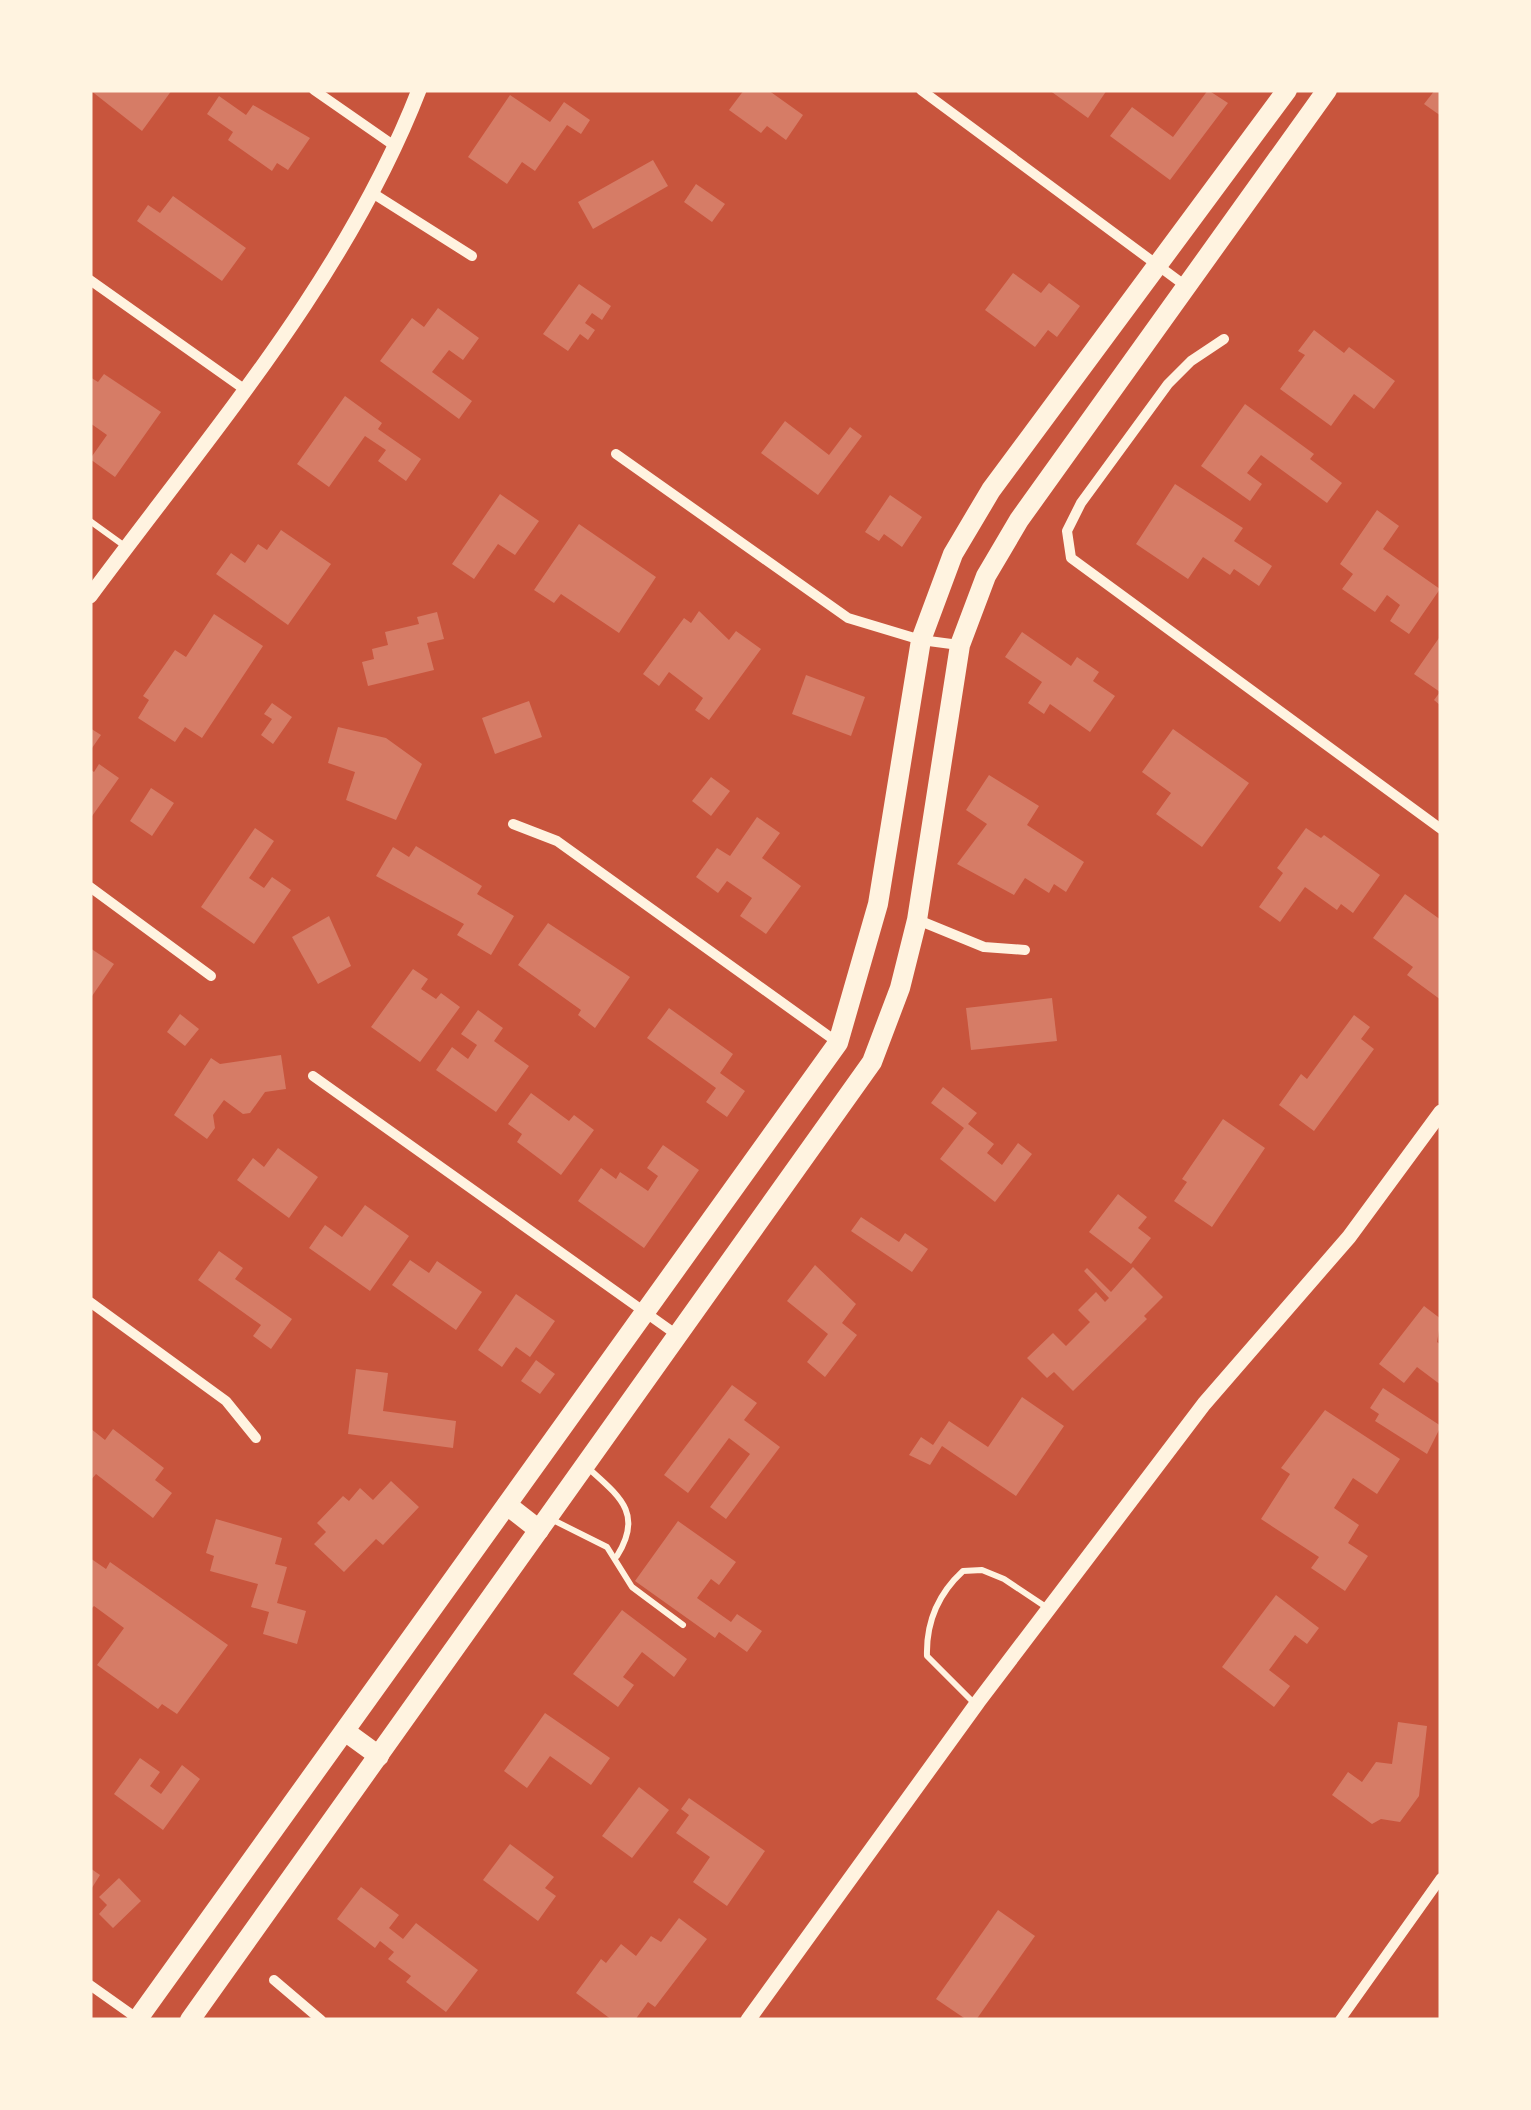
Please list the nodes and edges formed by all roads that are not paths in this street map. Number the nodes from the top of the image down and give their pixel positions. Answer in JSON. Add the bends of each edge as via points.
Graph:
{"nodes":[{"id":1,"x":314,"y":90,"type":"edge"},
{"id":2,"x":420,"y":90,"type":"edge"},
{"id":3,"x":921,"y":90,"type":"edge"},
{"id":4,"x":1287,"y":90,"type":"edge"},
{"id":5,"x":1327,"y":90,"type":"edge"},
{"id":6,"x":397,"y":148,"type":"junction"},
{"id":7,"x":374,"y":194,"type":"junction"},
{"id":8,"x":472,"y":256,"type":"dead end"},
{"id":9,"x":1160,"y":267,"type":"junction"},
{"id":10,"x":90,"y":280,"type":"edge"},
{"id":11,"x":1188,"y":288,"type":"junction"},
{"id":12,"x":1224,"y":339,"type":"dead end"},
{"id":13,"x":244,"y":389,"type":"junction"},
{"id":14,"x":616,"y":454,"type":"dead end"},
{"id":15,"x":90,"y":522,"type":"edge"},
{"id":16,"x":126,"y":547,"type":"junction"},
{"id":17,"x":90,"y":596,"type":"edge"},
{"id":18,"x":922,"y":640,"type":"junction"},
{"id":19,"x":960,"y":645,"type":"junction"},
{"id":20,"x":512,"y":824,"type":"dead end"},
{"id":21,"x":1441,"y":828,"type":"edge"},
{"id":22,"x":90,"y":887,"type":"edge"},
{"id":23,"x":917,"y":920,"type":"junction"},
{"id":24,"x":1025,"y":950,"type":"dead end"},
{"id":25,"x":212,"y":976,"type":"dead end"},
{"id":26,"x":838,"y":1043,"type":"junction"},
{"id":27,"x":313,"y":1076,"type":"dead end"},
{"id":28,"x":806,"y":1092,"type":"junction"},
{"id":29,"x":1441,"y":1112,"type":"edge"},
{"id":30,"x":838,"y":1114,"type":"junction"},
{"id":31,"x":90,"y":1302,"type":"edge"},
{"id":32,"x":646,"y":1312,"type":"junction"},
{"id":33,"x":677,"y":1334,"type":"junction"},
{"id":34,"x":256,"y":1438,"type":"dead end"},
{"id":35,"x":584,"y":1465,"type":"junction"},
{"id":36,"x":507,"y":1505,"type":"junction"},
{"id":37,"x":543,"y":1524,"type":"junction"},
{"id":38,"x":617,"y":1556,"type":"junction"},
{"id":39,"x":1049,"y":1609,"type":"junction"},
{"id":40,"x":683,"y":1625,"type":"dead end"},
{"id":41,"x":976,"y":1705,"type":"junction"},
{"id":42,"x":346,"y":1732,"type":"junction"},
{"id":43,"x":379,"y":1756,"type":"junction"},
{"id":44,"x":1441,"y":1878,"type":"edge"},
{"id":45,"x":274,"y":1980,"type":"dead end"},
{"id":46,"x":90,"y":1985,"type":"edge"},
{"id":47,"x":138,"y":2020,"type":"edge"},
{"id":48,"x":190,"y":2020,"type":"edge"},
{"id":49,"x":322,"y":2020,"type":"edge"},
{"id":50,"x":748,"y":2020,"type":"edge"},
{"id":51,"x":1340,"y":2020,"type":"edge"}],
"edges":[{"from":1,"to":6,"type":"street"},
{"from":2,"to":6,"type":"street"},
{"from":3,"to":9,"type":"street"},
{"from":4,"to":9,"type":"main road"},
{"from":5,"to":11,"type":"main road"},
{"from":6,"to":7,"type":"street"},
{"from":7,"to":8,"type":"street"},
{"from":7,"to":13,"type":"street","via":[[317,289]]},
{"from":9,"to":11,"type":"street"},
{"from":9,"to":18,"type":"main road","via":[[990,490],[953,554]]},
{"from":10,"to":13,"type":"street"},
{"from":11,"to":19,"type":"main road","via":[[1019,520],[986,576]]},
{"from":12,"to":21,"type":"street","via":[[1168,384],[1082,504],[1067,531],[1071,558]]},
{"from":13,"to":16,"type":"street"},
{"from":14,"to":18,"type":"street","via":[[848,618]]},
{"from":15,"to":16,"type":"lane"},
{"from":16,"to":17,"type":"street"},
{"from":18,"to":19,"type":"street"},
{"from":18,"to":26,"type":"main road","via":[[878,904]]},
{"from":19,"to":23,"type":"main road"},
{"from":20,"to":26,"type":"street","via":[[556,841]]},
{"from":22,"to":25,"type":"street"},
{"from":23,"to":24,"type":"street","via":[[984,947]]},
{"from":23,"to":30,"type":"main road","via":[[872,1062]]},
{"from":26,"to":28,"type":"main road"},
{"from":27,"to":32,"type":"street"},
{"from":28,"to":30,"type":"main road"},
{"from":28,"to":32,"type":"main road"},
{"from":29,"to":39,"type":"street","via":[[1348,1237],[1204,1404]]},
{"from":30,"to":33,"type":"main road"},
{"from":31,"to":34,"type":"street","via":[[226,1401]]},
{"from":32,"to":33,"type":"street"},
{"from":32,"to":36,"type":"main road"},
{"from":33,"to":35,"type":"main road"},
{"from":35,"to":37,"type":"main road"},
{"from":35,"to":38,"type":"lane","via":[[615,1492],[631,1522]]},
{"from":36,"to":37,"type":"main road"},
{"from":36,"to":42,"type":"main road"},
{"from":37,"to":38,"type":"lane"},
{"from":37,"to":43,"type":"main road"},
{"from":38,"to":40,"type":"lane","via":[[632,1588]]},
{"from":39,"to":41,"type":"street"},
{"from":39,"to":41,"type":"lane","via":[[982,1570],[964,1571],[950,1583],[926,1632],[928,1656]]},
{"from":41,"to":50,"type":"street"},
{"from":42,"to":43,"type":"main road"},
{"from":42,"to":47,"type":"main road"},
{"from":43,"to":48,"type":"main road"},
{"from":44,"to":51,"type":"street"},
{"from":45,"to":49,"type":"street"},
{"from":46,"to":47,"type":"street"}]}
